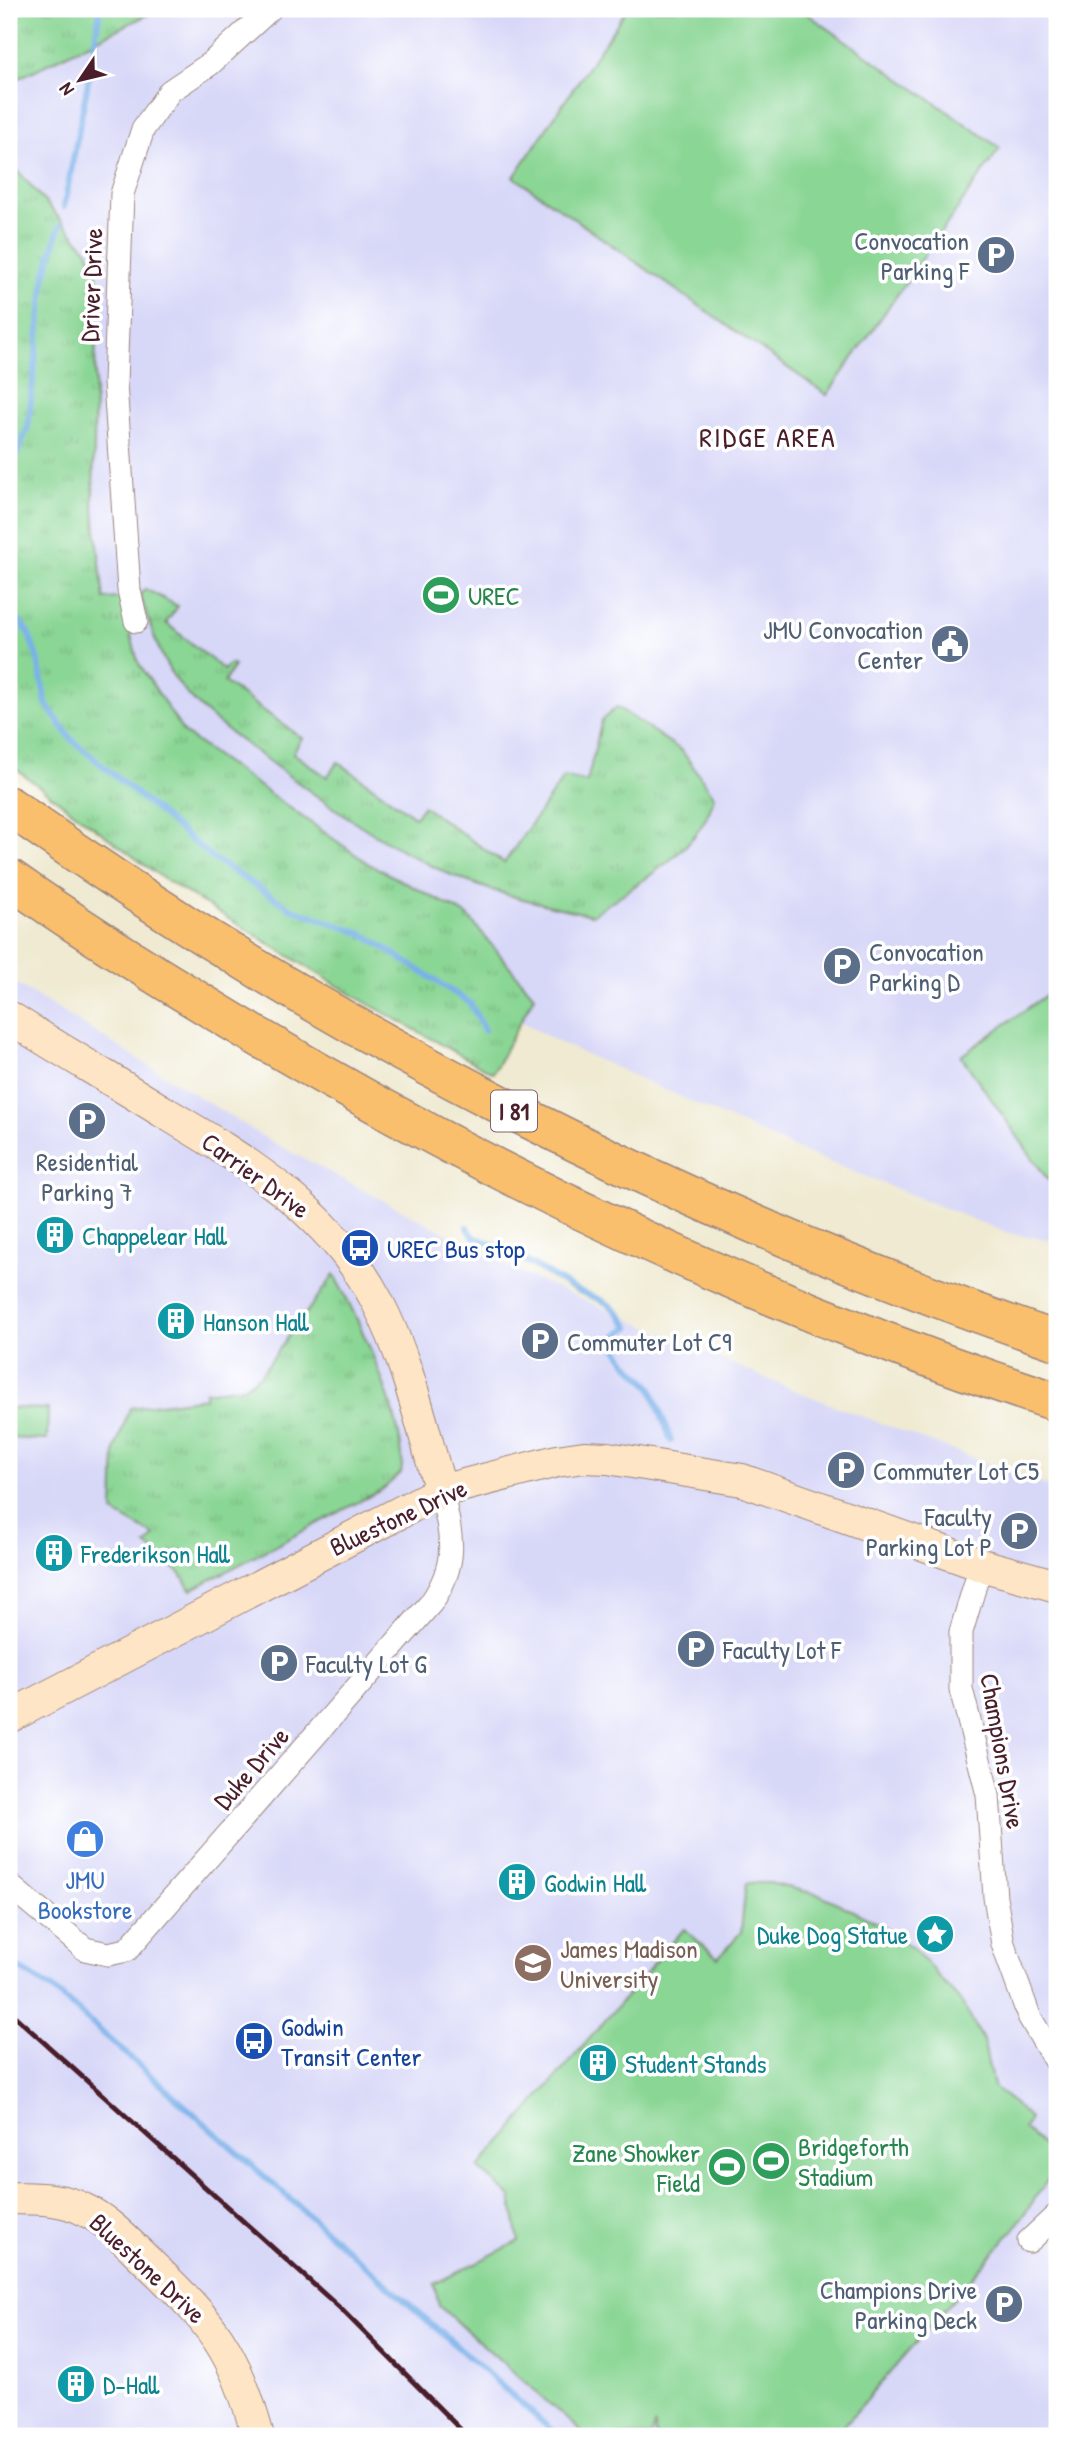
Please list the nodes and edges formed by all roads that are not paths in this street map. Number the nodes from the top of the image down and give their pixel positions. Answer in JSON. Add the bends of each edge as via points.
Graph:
{"nodes":[{"id":1,"x":270,"y":9,"type":"edge"},
{"id":2,"x":136,"y":621,"type":"dead end"},
{"id":3,"x":9,"y":806,"type":"edge"},
{"id":4,"x":9,"y":878,"type":"edge"},
{"id":5,"x":9,"y":1017,"type":"edge"},
{"id":6,"x":1057,"y":1340,"type":"edge"},
{"id":7,"x":1057,"y":1402,"type":"edge"},
{"id":8,"x":441,"y":1491,"type":"junction"},
{"id":9,"x":981,"y":1565,"type":"junction"},
{"id":10,"x":1057,"y":1586,"type":"edge"},
{"id":11,"x":9,"y":1717,"type":"edge"},
{"id":12,"x":9,"y":1885,"type":"edge"},
{"id":13,"x":1057,"y":2064,"type":"edge"},
{"id":14,"x":9,"y":2198,"type":"edge"},
{"id":15,"x":1057,"y":2216,"type":"edge"},
{"id":16,"x":1029,"y":2241,"type":"dead end"},
{"id":17,"x":258,"y":2436,"type":"edge"}],
"edges":[{"from":1,"to":2,"type":"street","name":"Driver Drive","via":[[209,64],[170,91],[143,129],[122,194],[115,383],[129,590]]},
{"from":3,"to":6,"type":"highway","number":"I 81","via":[[162,910],[296,992],[500,1104],[752,1223],[919,1291]]},
{"from":4,"to":7,"type":"highway","number":"I 81","via":[[171,985],[451,1147],[729,1278]]},
{"from":5,"to":8,"type":"street","name":"Carrier Drive","via":[[246,1163],[319,1221],[358,1269],[390,1329]]},
{"from":8,"to":9,"type":"street","name":"Bluestone Drive","via":[[557,1461],[608,1458],[741,1480]]},
{"from":8,"to":11,"type":"street","name":"Bluestone Drive"},
{"from":8,"to":12,"type":"street","name":"Duke Drive","via":[[452,1553],[436,1596],[412,1629],[127,1950],[108,1954],[85,1949]]},
{"from":9,"to":10,"type":"street","name":"Bluestone Drive"},
{"from":9,"to":13,"type":"street","name":"Champions Drive","via":[[961,1632],[961,1689],[988,1795],[1003,1944],[1029,2017]]},
{"from":14,"to":17,"type":"street","name":"Bluestone Drive","via":[[55,2200],[82,2208],[117,2232],[214,2328],[245,2390]]},
{"from":15,"to":16,"type":"street"}]}
